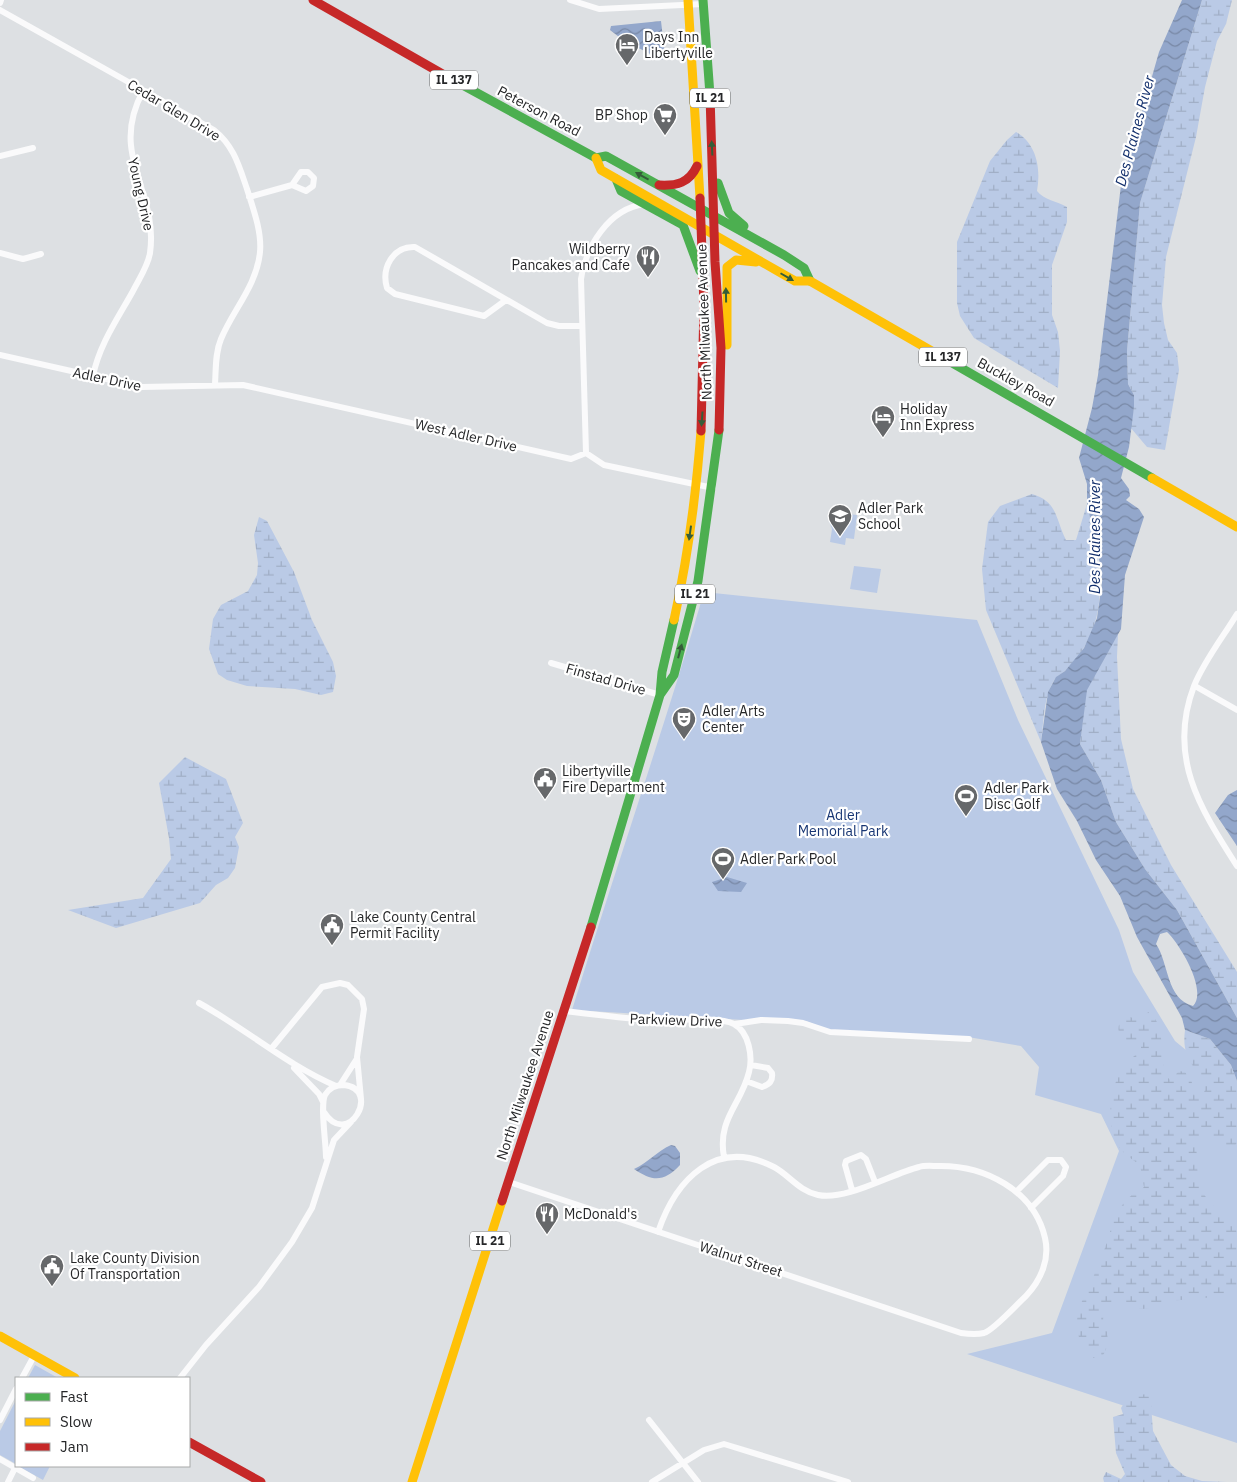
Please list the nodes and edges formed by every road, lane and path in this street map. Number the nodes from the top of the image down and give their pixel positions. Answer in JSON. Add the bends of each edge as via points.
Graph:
{"nodes":[{"id":1,"x":313,"y":0,"type":"edge"},
{"id":2,"x":570,"y":0,"type":"edge"},
{"id":3,"x":618,"y":0,"type":"edge"},
{"id":4,"x":703,"y":2,"type":"edge"},
{"id":5,"x":661,"y":3,"type":"edge"},
{"id":6,"x":688,"y":3,"type":"edge"},
{"id":7,"x":618,"y":8,"type":"junction"},
{"id":8,"x":0,"y":10,"type":"edge"},
{"id":9,"x":144,"y":91,"type":"junction"},
{"id":10,"x":33,"y":148,"type":"dead end"},
{"id":11,"x":0,"y":156,"type":"edge"},
{"id":12,"x":596,"y":158,"type":"junction"},
{"id":13,"x":698,"y":163,"type":"junction"},
{"id":14,"x":714,"y":169,"type":"junction"},
{"id":15,"x":616,"y":178,"type":"junction"},
{"id":16,"x":658,"y":185,"type":"junction"},
{"id":17,"x":292,"y":186,"type":"dead end"},
{"id":18,"x":624,"y":192,"type":"junction"},
{"id":19,"x":250,"y":197,"type":"junction"},
{"id":20,"x":644,"y":204,"type":"junction"},
{"id":21,"x":700,"y":209,"type":"junction"},
{"id":22,"x":623,"y":210,"type":"junction"},
{"id":23,"x":714,"y":217,"type":"junction"},
{"id":24,"x":700,"y":226,"type":"junction"},
{"id":25,"x":715,"y":234,"type":"junction"},
{"id":26,"x":0,"y":253,"type":"edge"},
{"id":27,"x":41,"y":254,"type":"dead end"},
{"id":28,"x":784,"y":255,"type":"junction"},
{"id":29,"x":771,"y":268,"type":"junction"},
{"id":30,"x":703,"y":273,"type":"junction"},
{"id":31,"x":810,"y":281,"type":"junction"},
{"id":32,"x":506,"y":300,"type":"junction"},
{"id":33,"x":582,"y":326,"type":"junction"},
{"id":34,"x":0,"y":355,"type":"edge"},
{"id":35,"x":721,"y":360,"type":"junction"},
{"id":36,"x":93,"y":376,"type":"junction"},
{"id":37,"x":215,"y":384,"type":"junction"},
{"id":38,"x":586,"y":453,"type":"junction"},
{"id":39,"x":697,"y":485,"type":"junction"},
{"id":40,"x":713,"y":488,"type":"junction"},
{"id":41,"x":1237,"y":527,"type":"edge"},
{"id":42,"x":1237,"y":614,"type":"edge"},
{"id":43,"x":551,"y":663,"type":"dead end"},
{"id":44,"x":1194,"y":686,"type":"junction"},
{"id":45,"x":660,"y":695,"type":"junction"},
{"id":46,"x":1237,"y":710,"type":"edge"},
{"id":47,"x":1237,"y":866,"type":"edge"},
{"id":48,"x":199,"y":1004,"type":"dead end"},
{"id":49,"x":563,"y":1011,"type":"junction"},
{"id":50,"x":735,"y":1024,"type":"junction"},
{"id":51,"x":969,"y":1039,"type":"dead end"},
{"id":52,"x":271,"y":1049,"type":"junction"},
{"id":53,"x":357,"y":1056,"type":"junction"},
{"id":54,"x":282,"y":1057,"type":"junction"},
{"id":55,"x":751,"y":1065,"type":"junction"},
{"id":56,"x":746,"y":1081,"type":"junction"},
{"id":57,"x":338,"y":1086,"type":"junction"},
{"id":58,"x":361,"y":1099,"type":"junction"},
{"id":59,"x":323,"y":1102,"type":"junction"},
{"id":60,"x":324,"y":1112,"type":"junction"},
{"id":61,"x":351,"y":1122,"type":"junction"},
{"id":62,"x":724,"y":1157,"type":"junction"},
{"id":63,"x":326,"y":1163,"type":"junction"},
{"id":64,"x":509,"y":1182,"type":"junction"},
{"id":65,"x":875,"y":1182,"type":"junction"},
{"id":66,"x":852,"y":1190,"type":"junction"},
{"id":67,"x":1016,"y":1192,"type":"junction"},
{"id":68,"x":1031,"y":1208,"type":"junction"},
{"id":69,"x":658,"y":1232,"type":"junction"},
{"id":70,"x":0,"y":1336,"type":"edge"},
{"id":71,"x":34,"y":1356,"type":"junction"},
{"id":72,"x":23,"y":1377,"type":"edge"},
{"id":73,"x":73,"y":1377,"type":"edge"},
{"id":74,"x":181,"y":1377,"type":"edge"},
{"id":75,"x":15,"y":1391,"type":"edge"},
{"id":76,"x":0,"y":1420,"type":"edge"},
{"id":77,"x":649,"y":1420,"type":"dead end"},
{"id":78,"x":190,"y":1443,"type":"edge"},
{"id":79,"x":0,"y":1459,"type":"edge"},
{"id":80,"x":683,"y":1463,"type":"junction"},
{"id":81,"x":15,"y":1468,"type":"junction"},
{"id":82,"x":33,"y":1478,"type":"dead end"},
{"id":83,"x":844,"y":1481,"type":"edge"},
{"id":84,"x":8,"y":1482,"type":"edge"},
{"id":85,"x":261,"y":1482,"type":"edge"},
{"id":86,"x":412,"y":1482,"type":"edge"},
{"id":87,"x":652,"y":1482,"type":"edge"},
{"id":88,"x":698,"y":1482,"type":"edge"}],
"edges":[{"from":1,"to":12,"type":"main road","name":"Peterson Road","number":"IL 137"},
{"from":2,"to":7,"type":"street","via":[[599,9]]},
{"from":3,"to":7,"type":"street"},
{"from":4,"to":6,"type":"street"},
{"from":14,"to":4,"type":"main road","name":"North Milwaukee Avenue","number":"IL 21","one_way":true},
{"from":5,"to":6,"type":"street"},
{"from":5,"to":7,"type":"street"},
{"from":6,"to":13,"type":"main road","name":"North Milwaukee Avenue","number":"IL 21"},
{"from":8,"to":9,"type":"street","name":"Cedar Glen Drive"},
{"from":9,"to":19,"type":"street","name":"Cedar Glen Drive","via":[[222,137],[236,156]]},
{"from":9,"to":36,"type":"street","name":"Young Drive","via":[[134,111],[129,138],[151,227],[150,255],[101,348]]},
{"from":10,"to":11,"type":"street"},
{"from":12,"to":15,"type":"main road","name":"Peterson Road","number":"IL 137","via":[[601,170]]},
{"from":16,"to":12,"type":"main road","name":"Peterson Road","number":"IL 137","one_way":true,"via":[[606,156]]},
{"from":13,"to":16,"type":"main road","via":[[686,183]]},
{"from":13,"to":21,"type":"main road","name":"North Milwaukee Avenue","number":"IL 21"},
{"from":14,"to":23,"type":"main road","name":"North Milwaukee Avenue","number":"IL 21"},
{"from":14,"to":28,"type":"main road","via":[[730,217],[780,246]]},
{"from":15,"to":18,"type":"main road"},
{"from":15,"to":24,"type":"main road","name":"Peterson Road","number":"IL 137"},
{"from":16,"to":21,"type":"main road","name":"Peterson Road","number":"IL 137"},
{"from":17,"to":19,"type":"street"},
{"from":18,"to":20,"type":"main road"},
{"from":18,"to":22,"type":"street"},
{"from":19,"to":37,"type":"street","name":"Cedar Glen Drive","via":[[260,243],[258,266],[221,339]]},
{"from":20,"to":22,"type":"street"},
{"from":20,"to":30,"type":"main road","via":[[683,225],[698,270]]},
{"from":21,"to":23,"type":"main road","name":"Peterson Road","number":"IL 137"},
{"from":21,"to":24,"type":"main road","name":"North Milwaukee Avenue","number":"IL 21"},
{"from":22,"to":33,"type":"street","via":[[606,225],[583,267]]},
{"from":23,"to":25,"type":"main road","name":"North Milwaukee Avenue","number":"IL 21"},
{"from":23,"to":28,"type":"main road","name":"Peterson Road","number":"IL 137"},
{"from":24,"to":25,"type":"main road","name":"Buckley Road","number":"IL 137"},
{"from":24,"to":30,"type":"main road","name":"North Milwaukee Avenue","number":"IL 21"},
{"from":25,"to":29,"type":"main road","name":"Buckley Road","number":"IL 137"},
{"from":25,"to":35,"type":"main road","name":"North Milwaukee Avenue","number":"IL 21"},
{"from":26,"to":27,"type":"street","via":[[23,259]]},
{"from":28,"to":31,"type":"main road","name":"Peterson Road","number":"IL 137","via":[[804,268]]},
{"from":29,"to":31,"type":"main road","name":"Buckley Road","number":"IL 137","one_way":true,"via":[[794,281]]},
{"from":35,"to":29,"type":"main road","one_way":true,"via":[[727,344],[726,274],[729,263],[741,259]]},
{"from":30,"to":39,"type":"main road","name":"North Milwaukee Avenue","number":"IL 21","one_way":true,"via":[[703,409]]},
{"from":31,"to":41,"type":"main road","name":"Buckley Road","number":"IL 137"},
{"from":32,"to":32,"type":"street","via":[[415,247],[398,250],[385,270],[387,288],[395,294],[484,316]]},
{"from":32,"to":33,"type":"street","via":[[547,323]]},
{"from":33,"to":38,"type":"street"},
{"from":34,"to":36,"type":"street","name":"Adler Drive"},
{"from":35,"to":40,"type":"main road","name":"North Milwaukee Avenue","number":"IL 21"},
{"from":36,"to":37,"type":"street","name":"Adler Drive","via":[[142,387]]},
{"from":37,"to":38,"type":"street","name":"West Adler Drive","via":[[243,385],[571,459]]},
{"from":38,"to":39,"type":"street","via":[[604,465]]},
{"from":39,"to":40,"type":"street"},
{"from":39,"to":45,"type":"main road","name":"North Milwaukee Avenue","number":"IL 21","one_way":true},
{"from":45,"to":40,"type":"main road","name":"North Milwaukee Avenue","number":"IL 21","one_way":true,"via":[[674,675],[692,607]]},
{"from":42,"to":44,"type":"street"},
{"from":43,"to":45,"type":"street","name":"Finstad Drive"},
{"from":44,"to":46,"type":"street"},
{"from":44,"to":47,"type":"street","via":[[1183,739],[1186,763],[1196,796]]},
{"from":45,"to":49,"type":"main road","name":"North Milwaukee Avenue","number":"IL 21","via":[[617,844]]},
{"from":48,"to":52,"type":"street"},
{"from":49,"to":50,"type":"street","name":"Parkview Drive"},
{"from":49,"to":64,"type":"main road","name":"North Milwaukee Avenue","number":"IL 21"},
{"from":50,"to":51,"type":"street","via":[[761,1020],[788,1021],[830,1032]]},
{"from":50,"to":55,"type":"street","name":"Parkview Drive","via":[[747,1040]]},
{"from":52,"to":53,"type":"street","via":[[322,987],[340,983],[356,991],[364,1009]]},
{"from":52,"to":54,"type":"street"},
{"from":53,"to":57,"type":"street","via":[[351,1071]]},
{"from":53,"to":58,"type":"street"},
{"from":54,"to":57,"type":"street","via":[[314,1077]]},
{"from":54,"to":59,"type":"street","via":[[307,1080]]},
{"from":55,"to":56,"type":"street","name":"Parkview Drive"},
{"from":55,"to":56,"type":"street","via":[[768,1068],[772,1079],[762,1087]]},
{"from":56,"to":62,"type":"street","name":"Parkview Drive","via":[[723,1129],[721,1144]]},
{"from":57,"to":58,"type":"street","via":[[354,1089]]},
{"from":57,"to":59,"type":"street","via":[[326,1094]]},
{"from":58,"to":61,"type":"street","via":[[360,1112]]},
{"from":59,"to":60,"type":"street"},
{"from":60,"to":61,"type":"street","via":[[332,1122]]},
{"from":60,"to":63,"type":"street"},
{"from":61,"to":63,"type":"street","via":[[334,1140]]},
{"from":62,"to":66,"type":"street","via":[[762,1161],[816,1195],[832,1196]]},
{"from":62,"to":69,"type":"street","via":[[690,1175],[671,1202]]},
{"from":63,"to":74,"type":"street","via":[[312,1208],[292,1242],[264,1280]]},
{"from":64,"to":69,"type":"street","name":"Walnut Street"},
{"from":64,"to":86,"type":"main road","name":"North Milwaukee Avenue","number":"IL 21"},
{"from":65,"to":66,"type":"street"},
{"from":65,"to":66,"type":"street","via":[[866,1158],[860,1155],[853,1157],[845,1165]]},
{"from":65,"to":67,"type":"street","via":[[921,1166],[952,1166],[986,1174]]},
{"from":67,"to":68,"type":"street"},
{"from":67,"to":68,"type":"street","via":[[1048,1160],[1061,1160],[1066,1167],[1063,1176]]},
{"from":68,"to":69,"type":"street","name":"Walnut Street","via":[[1042,1226],[1046,1242],[1048,1256],[1043,1270],[1025,1296],[994,1327],[985,1333],[973,1334],[961,1333]]},
{"from":70,"to":71,"type":"main road"},
{"from":71,"to":72,"type":"street"},
{"from":71,"to":73,"type":"main road"},
{"from":75,"to":76,"type":"street"},
{"from":77,"to":80,"type":"street"},
{"from":78,"to":85,"type":"main road"},
{"from":79,"to":81,"type":"street"},
{"from":80,"to":83,"type":"street","via":[[704,1450],[724,1444]]},
{"from":80,"to":87,"type":"street"},
{"from":80,"to":88,"type":"street"},
{"from":81,"to":82,"type":"street"},
{"from":81,"to":84,"type":"street"}]}
